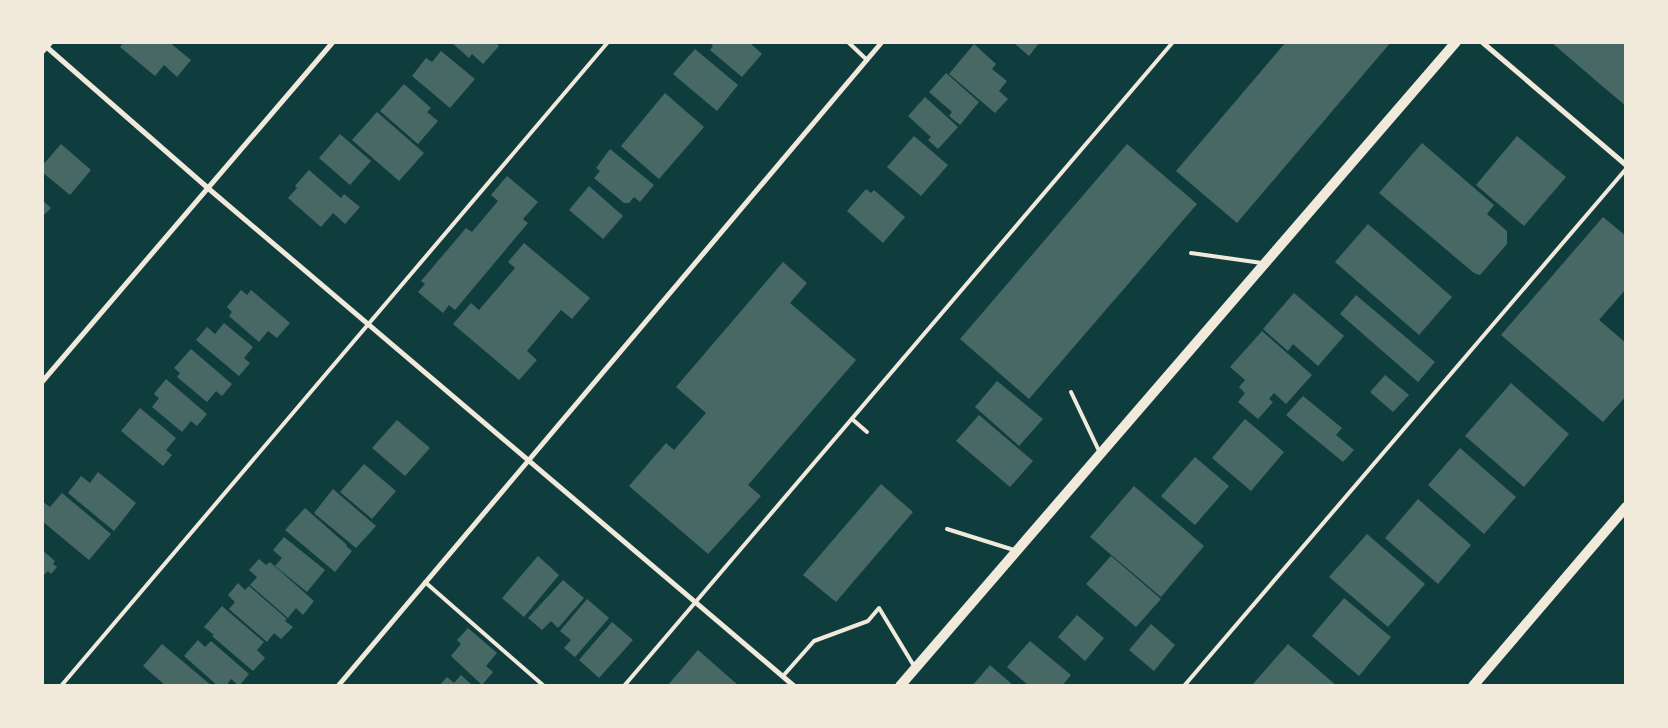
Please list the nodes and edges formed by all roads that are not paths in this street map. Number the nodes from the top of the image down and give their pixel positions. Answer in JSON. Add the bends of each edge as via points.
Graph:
{"nodes":[{"id":1,"x":333,"y":42,"type":"edge"},
{"id":2,"x":608,"y":42,"type":"edge"},
{"id":3,"x":848,"y":42,"type":"edge"},
{"id":4,"x":882,"y":42,"type":"edge"},
{"id":5,"x":1173,"y":42,"type":"edge"},
{"id":6,"x":1456,"y":42,"type":"edge"},
{"id":7,"x":1482,"y":42,"type":"edge"},
{"id":8,"x":42,"y":43,"type":"edge"},
{"id":9,"x":50,"y":45,"type":"edge"},
{"id":10,"x":42,"y":54,"type":"edge"},
{"id":11,"x":867,"y":60,"type":"junction"},
{"id":12,"x":1626,"y":165,"type":"edge"},
{"id":13,"x":1626,"y":169,"type":"edge"},
{"id":14,"x":210,"y":188,"type":"junction"},
{"id":15,"x":1191,"y":253,"type":"dead end"},
{"id":16,"x":1264,"y":264,"type":"junction"},
{"id":17,"x":370,"y":324,"type":"junction"},
{"id":18,"x":42,"y":382,"type":"edge"},
{"id":19,"x":1071,"y":392,"type":"dead end"},
{"id":20,"x":852,"y":419,"type":"junction"},
{"id":21,"x":867,"y":432,"type":"dead end"},
{"id":22,"x":1100,"y":454,"type":"junction"},
{"id":23,"x":528,"y":459,"type":"junction"},
{"id":24,"x":1626,"y":507,"type":"edge"},
{"id":25,"x":947,"y":529,"type":"dead end"},
{"id":26,"x":1016,"y":551,"type":"junction"},
{"id":27,"x":425,"y":582,"type":"junction"},
{"id":28,"x":696,"y":601,"type":"junction"},
{"id":29,"x":915,"y":668,"type":"junction"},
{"id":30,"x":783,"y":676,"type":"junction"},
{"id":31,"x":62,"y":686,"type":"edge"},
{"id":32,"x":338,"y":686,"type":"edge"},
{"id":33,"x":544,"y":686,"type":"edge"},
{"id":34,"x":624,"y":686,"type":"edge"},
{"id":35,"x":794,"y":686,"type":"edge"},
{"id":36,"x":900,"y":686,"type":"edge"},
{"id":37,"x":1184,"y":686,"type":"edge"},
{"id":38,"x":1473,"y":686,"type":"edge"}],
"edges":[{"from":1,"to":14,"type":"street"},
{"from":2,"to":17,"type":"lane"},
{"from":3,"to":11,"type":"lane"},
{"from":4,"to":11,"type":"street"},
{"from":5,"to":20,"type":"lane"},
{"from":6,"to":16,"type":"main road"},
{"from":7,"to":12,"type":"street"},
{"from":8,"to":9,"type":"street"},
{"from":9,"to":10,"type":"lane"},
{"from":9,"to":14,"type":"street"},
{"from":11,"to":23,"type":"street"},
{"from":13,"to":37,"type":"lane"},
{"from":14,"to":17,"type":"street"},
{"from":14,"to":18,"type":"street"},
{"from":15,"to":16,"type":"lane"},
{"from":16,"to":22,"type":"main road"},
{"from":17,"to":23,"type":"street"},
{"from":17,"to":31,"type":"lane"},
{"from":19,"to":22,"type":"lane"},
{"from":20,"to":21,"type":"lane"},
{"from":20,"to":28,"type":"lane"},
{"from":22,"to":26,"type":"main road"},
{"from":23,"to":27,"type":"street"},
{"from":23,"to":28,"type":"street"},
{"from":24,"to":38,"type":"main road"},
{"from":25,"to":26,"type":"lane"},
{"from":26,"to":29,"type":"main road"},
{"from":27,"to":32,"type":"street"},
{"from":27,"to":33,"type":"lane"},
{"from":28,"to":30,"type":"street"},
{"from":28,"to":34,"type":"lane"},
{"from":29,"to":30,"type":"lane","via":[[879,608],[868,621],[814,641]]},
{"from":29,"to":36,"type":"main road"},
{"from":30,"to":35,"type":"street"}]}
